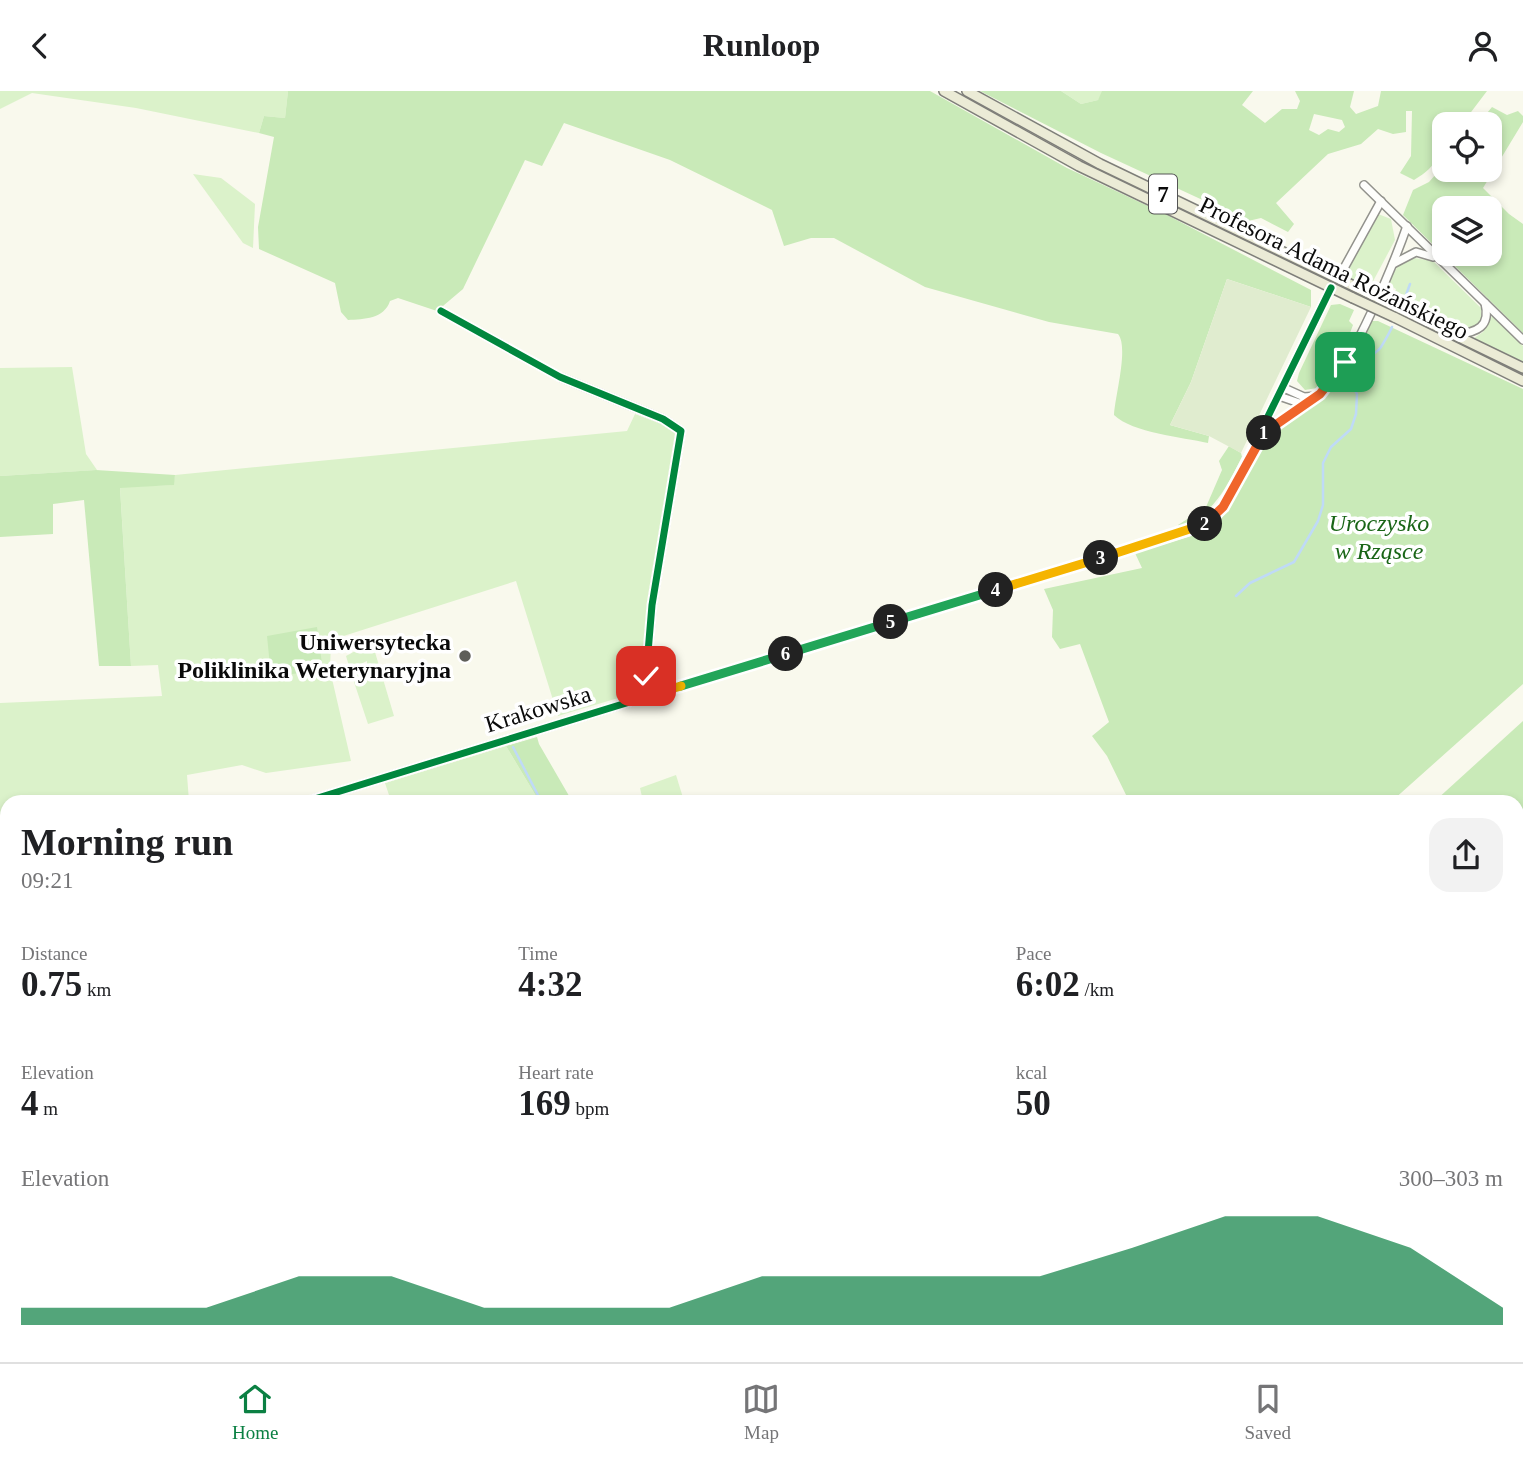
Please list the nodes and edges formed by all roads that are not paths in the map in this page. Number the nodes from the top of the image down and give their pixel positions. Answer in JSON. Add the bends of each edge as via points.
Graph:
{"nodes":[{"id":1,"x":944,"y":91,"type":"edge"},
{"id":2,"x":967,"y":91,"type":"edge"},
{"id":3,"x":1364,"y":185,"type":"dead end"},
{"id":4,"x":1381,"y":201,"type":"junction"},
{"id":5,"x":1407,"y":226,"type":"junction"},
{"id":6,"x":1432,"y":253,"type":"edge"},
{"id":7,"x":1432,"y":257,"type":"edge"},
{"id":8,"x":1392,"y":264,"type":"junction"},
{"id":9,"x":1445,"y":266,"type":"edge"},
{"id":10,"x":1338,"y":279,"type":"junction"},
{"id":11,"x":1331,"y":288,"type":"junction"},
{"id":12,"x":1484,"y":302,"type":"junction"},
{"id":13,"x":441,"y":311,"type":"dead end"},
{"id":14,"x":1452,"y":335,"type":"junction"},
{"id":15,"x":1523,"y":340,"type":"edge"},
{"id":16,"x":1523,"y":368,"type":"edge"},
{"id":17,"x":1523,"y":381,"type":"edge"},
{"id":18,"x":1283,"y":387,"type":"junction"},
{"id":19,"x":1318,"y":395,"type":"junction"},
{"id":20,"x":1279,"y":396,"type":"junction"},
{"id":21,"x":1306,"y":405,"type":"junction"},
{"id":22,"x":1260,"y":435,"type":"junction"},
{"id":23,"x":650,"y":695,"type":"junction"},
{"id":24,"x":326,"y":795,"type":"edge"}],
"edges":[{"from":1,"to":11,"type":"main road","name":"Profesora Adama Rożańskiego","number":"7","via":[[1079,166]]},
{"from":2,"to":10,"type":"main road","name":"Profesora Adama Rożańskiego","number":"7","via":[[1100,164]]},
{"from":3,"to":4,"type":"street"},
{"from":4,"to":5,"type":"street"},
{"from":4,"to":10,"type":"street"},
{"from":5,"to":6,"type":"street"},
{"from":5,"to":8,"type":"street"},
{"from":7,"to":8,"type":"street","via":[[1416,252]]},
{"from":8,"to":19,"type":"street","via":[[1341,369]]},
{"from":9,"to":12,"type":"street"},
{"from":10,"to":14,"type":"main road","name":"Profesora Adama Rożańskiego","number":"7","bridge":true},
{"from":11,"to":17,"type":"main road","name":"Profesora Adama Rożańskiego","number":"7","bridge":true},
{"from":11,"to":18,"type":"street","name":"Krakowska"},
{"from":12,"to":14,"type":"street","via":[[1488,316],[1483,327]]},
{"from":12,"to":15,"type":"street"},
{"from":13,"to":23,"type":"street","via":[[560,377],[680,429],[652,605],[646,676]]},
{"from":14,"to":16,"type":"main road","name":"Profesora Adama Rożańskiego","number":"7"},
{"from":18,"to":19,"type":"street","via":[[1304,397]]},
{"from":18,"to":20,"type":"street","name":"Krakowska"},
{"from":19,"to":21,"type":"street"},
{"from":20,"to":21,"type":"street"},
{"from":20,"to":22,"type":"street","name":"Krakowska"},
{"from":21,"to":22,"type":"street"},
{"from":22,"to":23,"type":"street","name":"Krakowska","via":[[1220,511],[1192,530]]},
{"from":23,"to":24,"type":"street","name":"Krakowska"}]}
